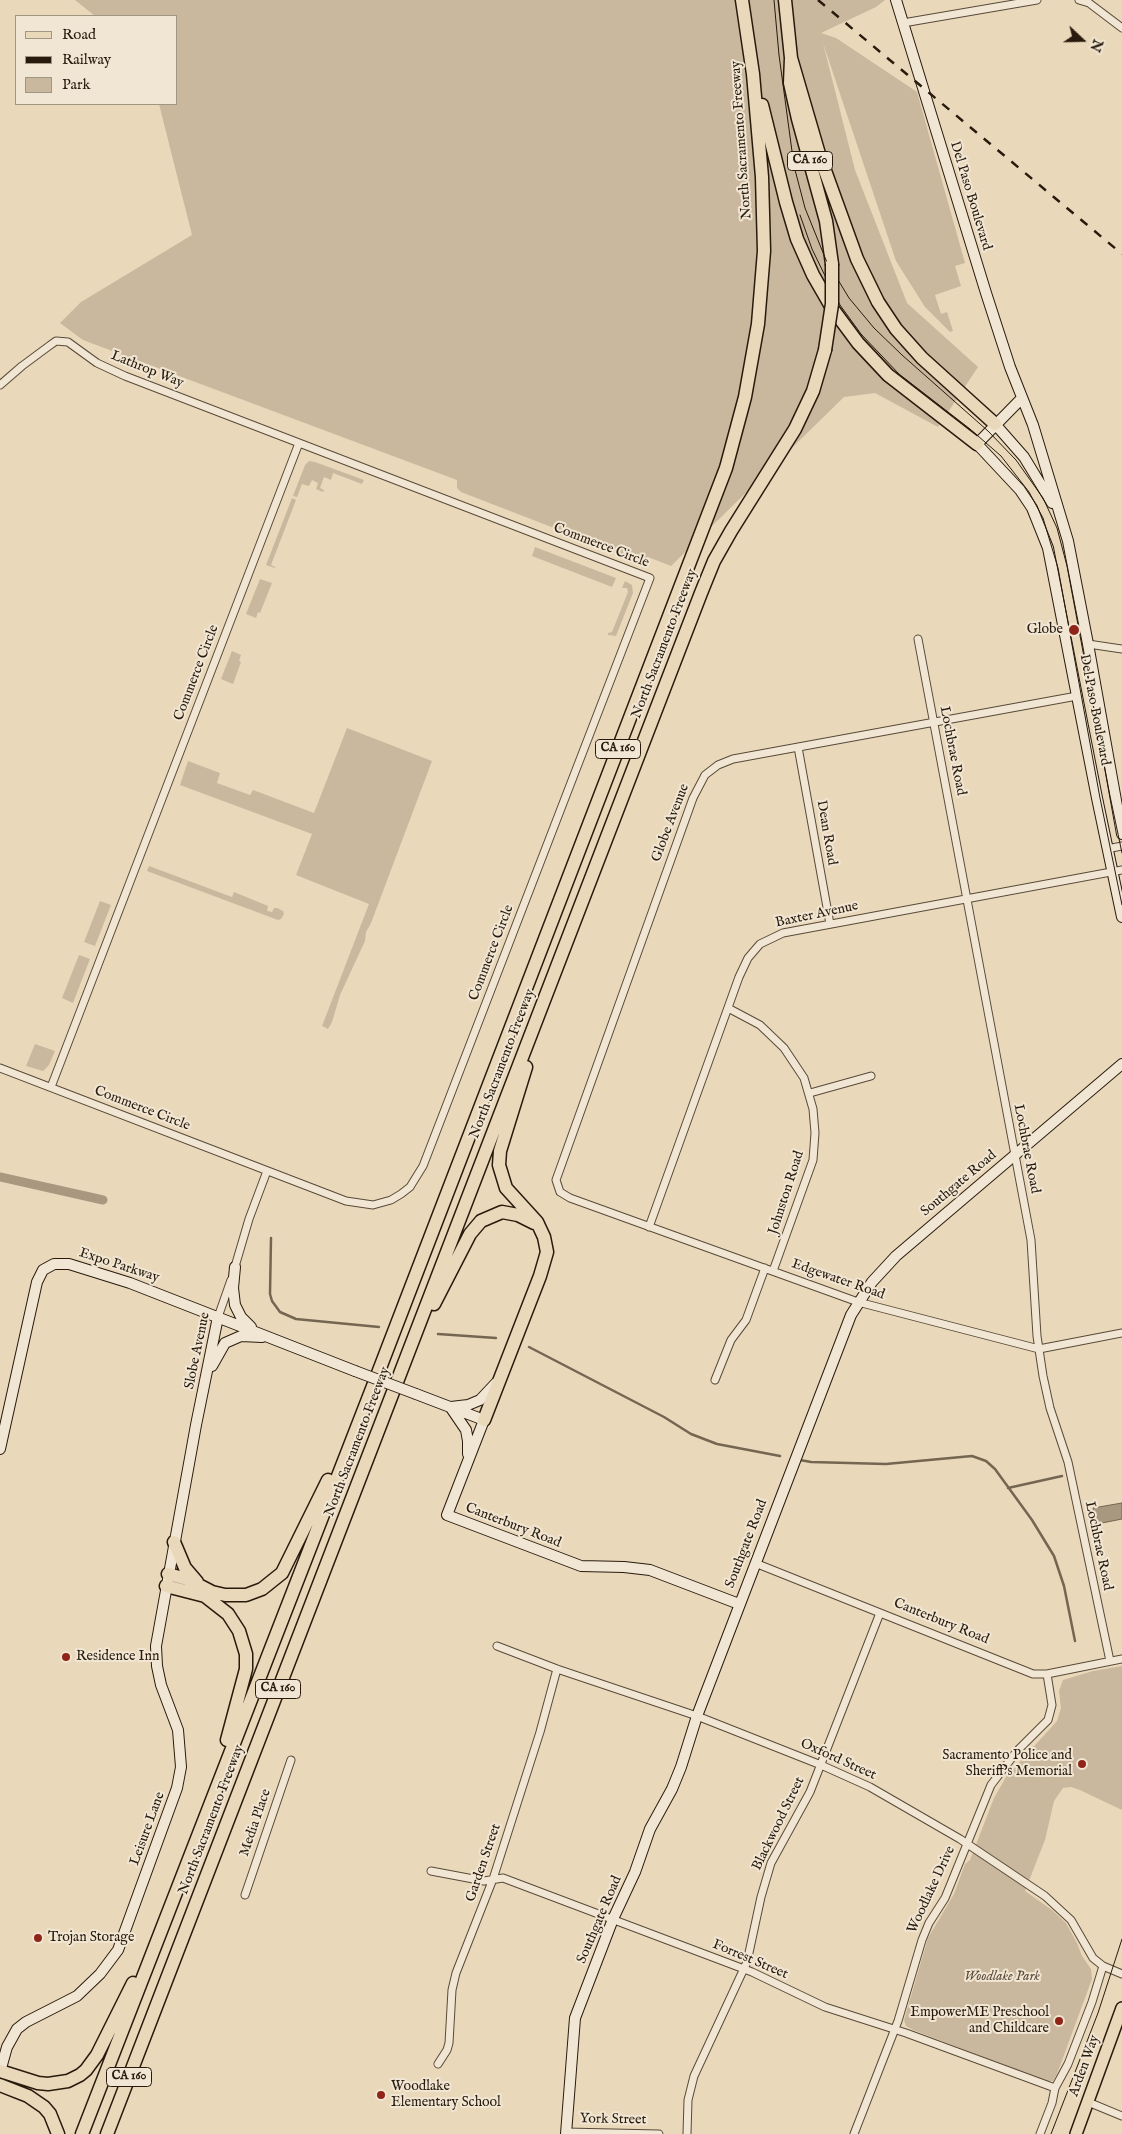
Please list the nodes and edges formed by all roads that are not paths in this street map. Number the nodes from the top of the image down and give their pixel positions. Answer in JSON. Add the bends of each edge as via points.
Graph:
{"nodes":[{"id":1,"x":742,"y":0,"type":"edge"},
{"id":2,"x":785,"y":0,"type":"edge"},
{"id":3,"x":896,"y":0,"type":"edge"},
{"id":4,"x":1037,"y":0,"type":"edge"},
{"id":5,"x":1079,"y":0,"type":"edge"},
{"id":6,"x":903,"y":23,"type":"junction"},
{"id":7,"x":1122,"y":28,"type":"edge"},
{"id":8,"x":791,"y":58,"type":"junction"},
{"id":9,"x":753,"y":74,"type":"junction"},
{"id":10,"x":0,"y":385,"type":"edge"},
{"id":11,"x":1022,"y":398,"type":"junction"},
{"id":12,"x":995,"y":424,"type":"junction"},
{"id":13,"x":299,"y":443,"type":"junction"},
{"id":14,"x":977,"y":444,"type":"junction"},
{"id":15,"x":1060,"y":519,"type":"junction"},
{"id":16,"x":918,"y":639,"type":"dead end"},
{"id":17,"x":1088,"y":644,"type":"junction"},
{"id":18,"x":1122,"y":649,"type":"edge"},
{"id":19,"x":1077,"y":696,"type":"junction"},
{"id":20,"x":934,"y":722,"type":"junction"},
{"id":21,"x":798,"y":747,"type":"junction"},
{"id":22,"x":1122,"y":834,"type":"edge"},
{"id":23,"x":1122,"y":846,"type":"edge"},
{"id":24,"x":1107,"y":849,"type":"junction"},
{"id":25,"x":1117,"y":871,"type":"edge"},
{"id":26,"x":966,"y":898,"type":"junction"},
{"id":27,"x":1122,"y":917,"type":"edge"},
{"id":28,"x":830,"y":924,"type":"junction"},
{"id":29,"x":560,"y":957,"type":"junction"},
{"id":30,"x":728,"y":1008,"type":"junction"},
{"id":31,"x":1122,"y":1064,"type":"edge"},
{"id":32,"x":0,"y":1068,"type":"edge"},
{"id":33,"x":871,"y":1076,"type":"dead end"},
{"id":34,"x":51,"y":1087,"type":"junction"},
{"id":35,"x":810,"y":1093,"type":"junction"},
{"id":36,"x":1015,"y":1156,"type":"junction"},
{"id":37,"x":267,"y":1171,"type":"junction"},
{"id":38,"x":557,"y":1186,"type":"joint"},
{"id":39,"x":649,"y":1226,"type":"junction"},
{"id":40,"x":541,"y":1229,"type":"junction"},
{"id":41,"x":235,"y":1267,"type":"junction"},
{"id":42,"x":765,"y":1268,"type":"junction"},
{"id":43,"x":773,"y":1271,"type":"junction"},
{"id":44,"x":858,"y":1302,"type":"junction"},
{"id":45,"x":218,"y":1317,"type":"junction"},
{"id":46,"x":253,"y":1330,"type":"junction"},
{"id":47,"x":1122,"y":1333,"type":"edge"},
{"id":48,"x":274,"y":1339,"type":"junction"},
{"id":49,"x":1038,"y":1349,"type":"junction"},
{"id":50,"x":406,"y":1359,"type":"junction"},
{"id":51,"x":502,"y":1374,"type":"junction"},
{"id":52,"x":205,"y":1380,"type":"junction"},
{"id":53,"x":715,"y":1380,"type":"dead end"},
{"id":54,"x":367,"y":1402,"type":"junction"},
{"id":55,"x":450,"y":1407,"type":"junction"},
{"id":56,"x":484,"y":1420,"type":"junction"},
{"id":57,"x":0,"y":1449,"type":"edge"},
{"id":58,"x":466,"y":1468,"type":"junction"},
{"id":59,"x":174,"y":1542,"type":"junction"},
{"id":60,"x":755,"y":1563,"type":"junction"},
{"id":61,"x":167,"y":1580,"type":"junction"},
{"id":62,"x":201,"y":1586,"type":"junction"},
{"id":63,"x":739,"y":1604,"type":"junction"},
{"id":64,"x":880,"y":1613,"type":"junction"},
{"id":65,"x":498,"y":1646,"type":"dead end"},
{"id":66,"x":1122,"y":1659,"type":"edge"},
{"id":67,"x":1110,"y":1662,"type":"junction"},
{"id":68,"x":557,"y":1669,"type":"junction"},
{"id":69,"x":1047,"y":1674,"type":"junction"},
{"id":70,"x":697,"y":1716,"type":"junction"},
{"id":71,"x":291,"y":1760,"type":"dead end"},
{"id":72,"x":821,"y":1765,"type":"junction"},
{"id":73,"x":203,"y":1823,"type":"junction"},
{"id":74,"x":967,"y":1844,"type":"junction"},
{"id":75,"x":432,"y":1871,"type":"dead end"},
{"id":76,"x":494,"y":1879,"type":"junction"},
{"id":77,"x":245,"y":1895,"type":"dead end"},
{"id":78,"x":171,"y":1906,"type":"junction"},
{"id":79,"x":613,"y":1919,"type":"junction"},
{"id":80,"x":1103,"y":1966,"type":"junction"},
{"id":81,"x":744,"y":1969,"type":"junction"},
{"id":82,"x":1122,"y":1974,"type":"edge"},
{"id":83,"x":1122,"y":2008,"type":"edge"},
{"id":84,"x":151,"y":2020,"type":"junction"},
{"id":85,"x":895,"y":2029,"type":"junction"},
{"id":86,"x":438,"y":2064,"type":"dead end"},
{"id":87,"x":0,"y":2072,"type":"edge"},
{"id":88,"x":0,"y":2086,"type":"edge"},
{"id":89,"x":1055,"y":2088,"type":"junction"},
{"id":90,"x":1088,"y":2102,"type":"junction"},
{"id":91,"x":1122,"y":2116,"type":"edge"},
{"id":92,"x":566,"y":2133,"type":"edge"},
{"id":93,"x":58,"y":2134,"type":"edge"},
{"id":94,"x":82,"y":2134,"type":"edge"},
{"id":95,"x":107,"y":2134,"type":"edge"},
{"id":96,"x":116,"y":2134,"type":"edge"},
{"id":97,"x":659,"y":2134,"type":"edge"},
{"id":98,"x":687,"y":2134,"type":"edge"},
{"id":99,"x":854,"y":2134,"type":"edge"},
{"id":100,"x":1040,"y":2134,"type":"edge"},
{"id":101,"x":1076,"y":2134,"type":"edge"}],
"edges":[{"from":1,"to":9,"type":"highway","name":"North Sacramento Freeway","number":"CA 160"},
{"from":2,"to":8,"type":"highway","name":"North Sacramento Freeway","number":"CA 160"},
{"from":3,"to":6,"type":"street","name":"Del Paso Boulevard"},
{"from":4,"to":6,"type":"street"},
{"from":5,"to":7,"type":"street","via":[[1095,7]]},
{"from":6,"to":11,"type":"street","name":"Del Paso Boulevard","via":[[983,284]]},
{"from":8,"to":12,"type":"highway","via":[[819,154],[857,259],[878,302],[896,329],[922,358]]},
{"from":8,"to":29,"type":"highway","name":"North Sacramento Freeway","number":"CA 160","bridge":true,"via":[[790,83],[826,221],[832,264],[832,304],[825,350],[813,391],[795,429],[714,561]]},
{"from":9,"to":14,"type":"highway","via":[[797,239],[832,308],[888,375]]},
{"from":9,"to":54,"type":"highway","name":"North Sacramento Freeway","number":"CA 160","via":[[762,178],[764,251],[758,324],[745,397],[726,468]]},
{"from":10,"to":13,"type":"street","name":"Lathrop Way","via":[[49,346],[62,340],[110,370]]},
{"from":11,"to":12,"type":"street"},
{"from":11,"to":15,"type":"street","name":"Del Paso Boulevard","via":[[1048,472]]},
{"from":12,"to":14,"type":"street"},
{"from":12,"to":15,"type":"street","via":[[1039,479]]},
{"from":13,"to":34,"type":"street","name":"Commerce Circle"},
{"from":13,"to":37,"type":"street","name":"Commerce Circle","via":[[650,578],[418,1176],[410,1187],[391,1200],[364,1205]]},
{"from":14,"to":19,"type":"street","name":"Del Paso Boulevard","via":[[1020,490],[1042,529]]},
{"from":15,"to":17,"type":"street","name":"Del Paso Boulevard","via":[[1074,568]]},
{"from":16,"to":20,"type":"street","name":"Lochbrae Road"},
{"from":17,"to":18,"type":"street"},
{"from":17,"to":22,"type":"street","name":"Del Paso Boulevard"},
{"from":19,"to":20,"type":"street","name":"Globe Avenue"},
{"from":19,"to":24,"type":"street","name":"Del Paso Boulevard"},
{"from":20,"to":21,"type":"street","name":"Globe Avenue"},
{"from":20,"to":26,"type":"street","name":"Lochbrae Road"},
{"from":21,"to":28,"type":"street","name":"Dean Road"},
{"from":21,"to":38,"type":"street","name":"Globe Avenue","via":[[726,761],[705,775],[696,788],[557,1173]]},
{"from":23,"to":24,"type":"street"},
{"from":24,"to":25,"type":"street","name":"Del Paso Boulevard"},
{"from":25,"to":26,"type":"street","name":"Baxter Avenue"},
{"from":25,"to":27,"type":"street","name":"Del Paso Boulevard"},
{"from":26,"to":28,"type":"street","name":"Baxter Avenue"},
{"from":26,"to":36,"type":"street","name":"Lochbrae Road"},
{"from":28,"to":30,"type":"street","name":"Baxter Avenue","via":[[783,933],[760,944],[748,958]]},
{"from":29,"to":40,"type":"highway","via":[[499,1157],[500,1173],[506,1188]]},
{"from":29,"to":50,"type":"highway","name":"North Sacramento Freeway","number":"CA 160"},
{"from":30,"to":35,"type":"street","name":"Johnston Road","via":[[760,1025],[784,1048]]},
{"from":30,"to":39,"type":"street","name":"Baxter Avenue"},
{"from":31,"to":36,"type":"street","name":"Southgate Road"},
{"from":32,"to":34,"type":"street"},
{"from":33,"to":35,"type":"street"},
{"from":34,"to":37,"type":"street","name":"Commerce Circle"},
{"from":35,"to":43,"type":"street","name":"Johnston Road","via":[[815,1121],[812,1160]]},
{"from":36,"to":44,"type":"street","name":"Southgate Road","via":[[896,1256]]},
{"from":36,"to":49,"type":"street","name":"Lochbrae Road","via":[[1031,1240]]},
{"from":37,"to":41,"type":"street","name":"Slobe Avenue"},
{"from":38,"to":39,"type":"street","name":"Edgewater Road","via":[[570,1198]]},
{"from":39,"to":42,"type":"street","name":"Edgewater Road"},
{"from":40,"to":50,"type":"highway","via":[[511,1213],[496,1214],[481,1221],[470,1234]]},
{"from":40,"to":51,"type":"highway","via":[[546,1246],[544,1265]]},
{"from":41,"to":45,"type":"street","name":"Slobe Avenue"},
{"from":41,"to":46,"type":"street","via":[[235,1305]]},
{"from":42,"to":43,"type":"street","name":"Edgewater Road"},
{"from":42,"to":53,"type":"street","via":[[746,1320],[731,1340]]},
{"from":43,"to":44,"type":"street","name":"Edgewater Road"},
{"from":44,"to":49,"type":"street","name":"Edgewater Road"},
{"from":44,"to":60,"type":"street","name":"Southgate Road","via":[[845,1328]]},
{"from":45,"to":46,"type":"street"},
{"from":45,"to":52,"type":"street","name":"Slobe Avenue"},
{"from":45,"to":57,"type":"street","name":"Expo Parkway","via":[[122,1280],[69,1264],[51,1265],[41,1273],[37,1282]]},
{"from":46,"to":48,"type":"street"},
{"from":47,"to":49,"type":"street","name":"Edgewater Road"},
{"from":48,"to":52,"type":"street","via":[[250,1336],[225,1343]]},
{"from":48,"to":55,"type":"street","bridge":true},
{"from":49,"to":67,"type":"street","name":"Lochbrae Road","via":[[1050,1408],[1068,1462]]},
{"from":50,"to":84,"type":"highway","name":"North Sacramento Freeway","number":"CA 160"},
{"from":51,"to":55,"type":"street","via":[[480,1400]]},
{"from":51,"to":56,"type":"highway"},
{"from":52,"to":59,"type":"street","name":"Slobe Avenue"},
{"from":54,"to":62,"type":"highway","via":[[282,1573],[262,1589],[246,1595],[224,1595]]},
{"from":54,"to":73,"type":"highway","name":"North Sacramento Freeway","number":"CA 160"},
{"from":55,"to":56,"type":"street"},
{"from":55,"to":58,"type":"street","via":[[464,1425],[467,1435]]},
{"from":56,"to":58,"type":"street","name":"Canterbury Road"},
{"from":58,"to":63,"type":"street","name":"Canterbury Road","via":[[447,1515],[582,1566],[650,1570]]},
{"from":59,"to":61,"type":"street","name":"Leisure Lane"},
{"from":59,"to":62,"type":"highway","via":[[185,1568]]},
{"from":60,"to":63,"type":"street","name":"Southgate Road"},
{"from":60,"to":64,"type":"street","name":"Canterbury Road"},
{"from":61,"to":62,"type":"highway","via":[[187,1579]]},
{"from":61,"to":73,"type":"highway","via":[[218,1604],[239,1631],[246,1654],[245,1678]]},
{"from":61,"to":87,"type":"street","name":"Leisure Lane","via":[[156,1656],[161,1685],[178,1730],[181,1767],[177,1788],[118,1950],[100,1974],[77,1996],[17,2029],[7,2047]]},
{"from":63,"to":70,"type":"street","name":"Southgate Road"},
{"from":64,"to":69,"type":"street","name":"Canterbury Road","via":[[1033,1674]]},
{"from":64,"to":72,"type":"street","name":"Blackwood Street"},
{"from":65,"to":68,"type":"street","name":"Oxford Street"},
{"from":66,"to":67,"type":"street","name":"Canterbury Road"},
{"from":67,"to":69,"type":"street","name":"Canterbury Road"},
{"from":68,"to":70,"type":"street","name":"Oxford Street"},
{"from":68,"to":76,"type":"street","name":"Garden Street"},
{"from":69,"to":74,"type":"street","name":"Woodlake Drive","via":[[1052,1705],[1048,1720],[990,1785]]},
{"from":70,"to":72,"type":"street","name":"Oxford Street"},
{"from":70,"to":79,"type":"street","name":"Southgate Road","via":[[675,1782],[650,1829],[630,1886]]},
{"from":71,"to":77,"type":"street","name":"Media Place"},
{"from":72,"to":74,"type":"street","name":"Oxford Street","via":[[870,1787]]},
{"from":72,"to":81,"type":"street","name":"Blackwood Street","via":[[772,1863],[760,1897]]},
{"from":73,"to":78,"type":"highway","name":"North Sacramento Freeway","number":"CA 160"},
{"from":74,"to":80,"type":"street","name":"Oxford Street","via":[[1056,1905],[1077,1927],[1085,1947]]},
{"from":74,"to":85,"type":"street","name":"Woodlake Drive","via":[[945,1898],[922,1940]]},
{"from":75,"to":76,"type":"street","name":"Forrest Street","via":[[484,1881]]},
{"from":76,"to":79,"type":"street","name":"Forrest Street","via":[[503,1878]]},
{"from":76,"to":86,"type":"street","name":"Garden Street","via":[[456,1972],[449,2043]]},
{"from":78,"to":87,"type":"highway","via":[[106,2038],[86,2070],[68,2081],[48,2084]]},
{"from":78,"to":94,"type":"highway","name":"North Sacramento Freeway","number":"CA 160"},
{"from":79,"to":81,"type":"street","name":"Forrest Street"},
{"from":79,"to":92,"type":"street","name":"Southgate Road","via":[[574,2018]]},
{"from":80,"to":82,"type":"street","name":"Oxford Street"},
{"from":80,"to":89,"type":"street","via":[[1068,2064]]},
{"from":81,"to":85,"type":"street","name":"Forrest Street","via":[[825,2007]]},
{"from":81,"to":98,"type":"street","name":"Blackwood Street","via":[[694,2076],[688,2100]]},
{"from":83,"to":90,"type":"main road","name":"Arden Way"},
{"from":84,"to":95,"type":"highway","name":"North Sacramento Freeway","number":"CA 160"},
{"from":84,"to":96,"type":"highway"},
{"from":85,"to":89,"type":"street","name":"Forrest Street"},
{"from":85,"to":99,"type":"street","name":"Woodlake Drive"},
{"from":88,"to":93,"type":"highway","via":[[28,2096],[44,2107]]},
{"from":89,"to":100,"type":"street"},
{"from":90,"to":91,"type":"street"},
{"from":90,"to":101,"type":"main road","name":"Arden Way"},
{"from":92,"to":97,"type":"street","name":"York Street"}]}
